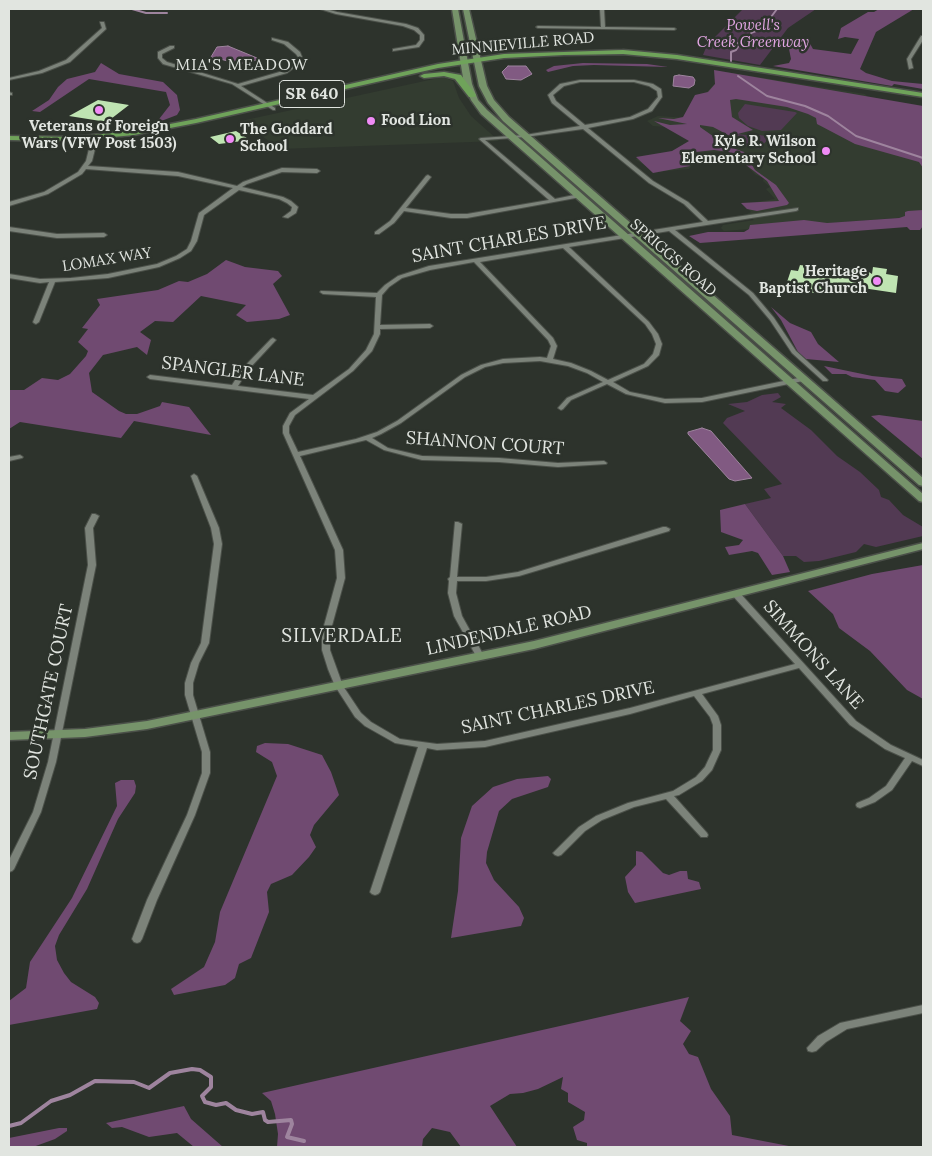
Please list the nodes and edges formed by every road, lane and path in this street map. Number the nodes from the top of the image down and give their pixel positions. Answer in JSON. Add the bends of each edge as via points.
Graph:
{"nodes":[{"id":1,"x":322,"y":9,"type":"edge"},
{"id":2,"x":455,"y":9,"type":"edge"},
{"id":3,"x":466,"y":9,"type":"edge"},
{"id":4,"x":602,"y":9,"type":"edge"},
{"id":5,"x":102,"y":23,"type":"dead end"},
{"id":6,"x":538,"y":27,"type":"dead end"},
{"id":7,"x":603,"y":28,"type":"junction"},
{"id":8,"x":674,"y":28,"type":"dead end"},
{"id":9,"x":923,"y":37,"type":"edge"},
{"id":10,"x":274,"y":39,"type":"dead end"},
{"id":11,"x":172,"y":47,"type":"dead end"},
{"id":12,"x":395,"y":50,"type":"dead end"},
{"id":13,"x":477,"y":62,"type":"junction"},
{"id":14,"x":464,"y":64,"type":"junction"},
{"id":15,"x":912,"y":68,"type":"dead end"},
{"id":16,"x":9,"y":79,"type":"edge"},
{"id":17,"x":399,"y":80,"type":"junction"},
{"id":18,"x":238,"y":85,"type":"junction"},
{"id":19,"x":472,"y":94,"type":"junction"},
{"id":20,"x":923,"y":95,"type":"edge"},
{"id":21,"x":923,"y":100,"type":"edge"},
{"id":22,"x":270,"y":107,"type":"junction"},
{"id":23,"x":584,"y":127,"type":"junction"},
{"id":24,"x":525,"y":136,"type":"junction"},
{"id":25,"x":510,"y":137,"type":"junction"},
{"id":26,"x":9,"y":138,"type":"edge"},
{"id":27,"x":92,"y":140,"type":"junction"},
{"id":28,"x":9,"y":143,"type":"edge"},
{"id":29,"x":86,"y":167,"type":"junction"},
{"id":30,"x":317,"y":172,"type":"dead end"},
{"id":31,"x":428,"y":177,"type":"dead end"},
{"id":32,"x":237,"y":187,"type":"junction"},
{"id":33,"x":579,"y":196,"type":"junction"},
{"id":34,"x":554,"y":201,"type":"junction"},
{"id":35,"x":9,"y":204,"type":"edge"},
{"id":36,"x":403,"y":209,"type":"junction"},
{"id":37,"x":796,"y":209,"type":"dead end"},
{"id":38,"x":286,"y":217,"type":"dead end"},
{"id":39,"x":707,"y":223,"type":"junction"},
{"id":40,"x":9,"y":229,"type":"edge"},
{"id":41,"x":670,"y":229,"type":"junction"},
{"id":42,"x":377,"y":233,"type":"dead end"},
{"id":43,"x":636,"y":234,"type":"junction"},
{"id":44,"x":104,"y":235,"type":"dead end"},
{"id":45,"x":625,"y":236,"type":"junction"},
{"id":46,"x":564,"y":246,"type":"junction"},
{"id":47,"x":477,"y":262,"type":"junction"},
{"id":48,"x":9,"y":276,"type":"edge"},
{"id":49,"x":53,"y":281,"type":"junction"},
{"id":50,"x":323,"y":292,"type":"dead end"},
{"id":51,"x":379,"y":295,"type":"junction"},
{"id":52,"x":36,"y":322,"type":"dead end"},
{"id":53,"x":430,"y":326,"type":"dead end"},
{"id":54,"x":378,"y":327,"type":"junction"},
{"id":55,"x":274,"y":340,"type":"dead end"},
{"id":56,"x":550,"y":360,"type":"junction"},
{"id":57,"x":150,"y":377,"type":"dead end"},
{"id":58,"x":803,"y":379,"type":"junction"},
{"id":59,"x":824,"y":380,"type":"dead end"},
{"id":60,"x":790,"y":382,"type":"junction"},
{"id":61,"x":606,"y":383,"type":"junction"},
{"id":62,"x":234,"y":388,"type":"junction"},
{"id":63,"x":312,"y":397,"type":"junction"},
{"id":64,"x":562,"y":408,"type":"dead end"},
{"id":65,"x":367,"y":438,"type":"junction"},
{"id":66,"x":296,"y":454,"type":"junction"},
{"id":67,"x":20,"y":457,"type":"dead end"},
{"id":68,"x":9,"y":460,"type":"edge"},
{"id":69,"x":604,"y":463,"type":"dead end"},
{"id":70,"x":194,"y":476,"type":"dead end"},
{"id":71,"x":923,"y":483,"type":"edge"},
{"id":72,"x":923,"y":499,"type":"edge"},
{"id":73,"x":95,"y":516,"type":"dead end"},
{"id":74,"x":458,"y":524,"type":"dead end"},
{"id":75,"x":666,"y":529,"type":"dead end"},
{"id":76,"x":923,"y":546,"type":"edge"},
{"id":77,"x":452,"y":579,"type":"junction"},
{"id":78,"x":735,"y":593,"type":"junction"},
{"id":79,"x":480,"y":656,"type":"junction"},
{"id":80,"x":800,"y":665,"type":"junction"},
{"id":81,"x":338,"y":686,"type":"junction"},
{"id":82,"x":697,"y":694,"type":"junction"},
{"id":83,"x":196,"y":715,"type":"junction"},
{"id":84,"x":58,"y":734,"type":"junction"},
{"id":85,"x":9,"y":736,"type":"edge"},
{"id":86,"x":423,"y":746,"type":"junction"},
{"id":87,"x":910,"y":758,"type":"junction"},
{"id":88,"x":923,"y":763,"type":"edge"},
{"id":89,"x":669,"y":796,"type":"junction"},
{"id":90,"x":860,"y":805,"type":"dead end"},
{"id":91,"x":704,"y":835,"type":"dead end"},
{"id":92,"x":558,"y":853,"type":"dead end"},
{"id":93,"x":9,"y":869,"type":"edge"},
{"id":94,"x":375,"y":892,"type":"dead end"},
{"id":95,"x":137,"y":939,"type":"dead end"},
{"id":96,"x":923,"y":1009,"type":"edge"},
{"id":97,"x":812,"y":1048,"type":"dead end"}],
"edges":[{"from":1,"to":12,"type":"street","via":[[404,25],[421,34],[422,40],[417,46]]},
{"from":2,"to":14,"type":"main road","name":"SPRIGGS ROAD"},
{"from":3,"to":13,"type":"main road","name":"SPRIGGS ROAD"},
{"from":4,"to":7,"type":"street"},
{"from":5,"to":16,"type":"street","via":[[104,28],[68,61]]},
{"from":6,"to":7,"type":"street"},
{"from":7,"to":8,"type":"street"},
{"from":9,"to":15,"type":"street","via":[[908,61]]},
{"from":10,"to":18,"type":"street","via":[[286,43],[298,53],[298,63],[285,72]]},
{"from":11,"to":18,"type":"street","via":[[160,54],[165,63]]},
{"from":13,"to":14,"type":"main road","name":"MINNIEVILLE ROAD","number":"SR 640"},
{"from":13,"to":20,"type":"main road","name":"MINNIEVILLE ROAD","number":"SR 640","via":[[583,52],[649,54]]},
{"from":13,"to":21,"type":"main road","name":"MINNIEVILLE ROAD","number":"SR 640","via":[[571,57],[650,58]]},
{"from":13,"to":24,"type":"main road","name":"SPRIGGS ROAD","via":[[491,101]]},
{"from":14,"to":17,"type":"main road","name":"MINNIEVILLE ROAD","number":"SR 640"},
{"from":14,"to":19,"type":"main road","name":"SPRIGGS ROAD"},
{"from":14,"to":22,"type":"main road","name":"MINNIEVILLE ROAD","number":"SR 640"},
{"from":17,"to":19,"type":"main road","via":[[438,74],[455,76]]},
{"from":17,"to":22,"type":"main road","name":"MINNIEVILLE ROAD","number":"SR 640"},
{"from":18,"to":22,"type":"street"},
{"from":19,"to":25,"type":"main road","name":"SPRIGGS ROAD","via":[[484,112]]},
{"from":22,"to":27,"type":"main road","name":"MINNIEVILLE ROAD","number":"SR 640","via":[[161,133]]},
{"from":23,"to":23,"type":"street","via":[[638,116],[652,107],[661,92],[651,84],[629,81],[580,80],[556,88],[550,95],[554,102]]},
{"from":23,"to":24,"type":"street"},
{"from":23,"to":39,"type":"street","via":[[651,182],[686,203]]},
{"from":24,"to":25,"type":"street"},
{"from":24,"to":43,"type":"main road","name":"SPRIGGS ROAD"},
{"from":25,"to":33,"type":"main road","name":"SPRIGGS ROAD"},
{"from":25,"to":34,"type":"street","via":[[481,139]]},
{"from":26,"to":27,"type":"main road","name":"MINNIEVILLE ROAD","number":"SR 640"},
{"from":27,"to":28,"type":"main road","name":"MINNIEVILLE ROAD","number":"SR 640"},
{"from":27,"to":29,"type":"street"},
{"from":29,"to":32,"type":"street","via":[[162,172]]},
{"from":29,"to":35,"type":"street","via":[[56,189]]},
{"from":30,"to":32,"type":"street","name":"LOMAX WAY","via":[[298,169],[274,171]]},
{"from":31,"to":36,"type":"street"},
{"from":32,"to":38,"type":"street","via":[[289,202],[294,210]]},
{"from":32,"to":49,"type":"street","name":"LOMAX WAY","via":[[201,214],[192,245],[178,258],[108,276]]},
{"from":33,"to":34,"type":"street"},
{"from":33,"to":45,"type":"main road","name":"SPRIGGS ROAD"},
{"from":34,"to":36,"type":"street","via":[[459,216]]},
{"from":36,"to":42,"type":"street"},
{"from":37,"to":39,"type":"street","name":"SAINT CHARLES DRIVE"},
{"from":39,"to":41,"type":"street","name":"SAINT CHARLES DRIVE"},
{"from":40,"to":44,"type":"street","via":[[57,236]]},
{"from":41,"to":43,"type":"street","name":"SAINT CHARLES DRIVE"},
{"from":41,"to":59,"type":"street","name":"SPRIGGS ROAD","via":[[751,294],[794,352]]},
{"from":43,"to":45,"type":"street","name":"SAINT CHARLES DRIVE"},
{"from":43,"to":58,"type":"main road","name":"SPRIGGS ROAD"},
{"from":45,"to":46,"type":"street","name":"SAINT CHARLES DRIVE"},
{"from":45,"to":60,"type":"main road","name":"SPRIGGS ROAD"},
{"from":46,"to":47,"type":"street","name":"SAINT CHARLES DRIVE"},
{"from":46,"to":61,"type":"street","via":[[646,323],[658,339],[658,350],[652,360]]},
{"from":47,"to":51,"type":"street","name":"SAINT CHARLES DRIVE","via":[[409,274],[394,281]]},
{"from":47,"to":56,"type":"street","via":[[551,339],[554,346]]},
{"from":48,"to":49,"type":"street","name":"LOMAX WAY"},
{"from":49,"to":52,"type":"street"},
{"from":50,"to":51,"type":"street"},
{"from":51,"to":54,"type":"street","name":"SAINT CHARLES DRIVE"},
{"from":53,"to":54,"type":"street"},
{"from":54,"to":63,"type":"street","name":"SAINT CHARLES DRIVE","via":[[374,342],[361,360]]},
{"from":55,"to":62,"type":"street","via":[[245,369]]},
{"from":56,"to":61,"type":"street","via":[[580,368]]},
{"from":56,"to":65,"type":"street","via":[[516,360],[483,366],[457,380],[395,425]]},
{"from":57,"to":62,"type":"street","name":"SPANGLER LANE"},
{"from":58,"to":60,"type":"street"},
{"from":58,"to":71,"type":"main road","name":"SPRIGGS ROAD"},
{"from":60,"to":61,"type":"street","via":[[716,398],[675,401],[640,396]]},
{"from":60,"to":72,"type":"main road","name":"SPRIGGS ROAD"},
{"from":61,"to":64,"type":"street","via":[[569,399]]},
{"from":62,"to":63,"type":"street","name":"SPANGLER LANE"},
{"from":63,"to":66,"type":"street","name":"SAINT CHARLES DRIVE","via":[[292,414],[286,426]]},
{"from":65,"to":66,"type":"street"},
{"from":65,"to":69,"type":"street","name":"SHANNON COURT","via":[[386,449],[422,458],[499,460],[558,466]]},
{"from":66,"to":81,"type":"street","name":"SAINT CHARLES DRIVE","via":[[339,550],[341,578],[326,633],[326,650]]},
{"from":67,"to":68,"type":"street"},
{"from":70,"to":83,"type":"street","via":[[218,544],[205,642],[189,683],[189,695]]},
{"from":73,"to":84,"type":"street","name":"SOUTHGATE COURT","via":[[89,528],[92,565]]},
{"from":74,"to":77,"type":"street"},
{"from":75,"to":77,"type":"street","via":[[519,574],[486,579]]},
{"from":76,"to":78,"type":"main road","name":"LINDENDALE ROAD"},
{"from":77,"to":79,"type":"street","via":[[458,616]]},
{"from":78,"to":79,"type":"main road","name":"LINDENDALE ROAD"},
{"from":78,"to":80,"type":"street","name":"SIMMONS LANE"},
{"from":79,"to":81,"type":"main road","name":"LINDENDALE ROAD"},
{"from":80,"to":82,"type":"street","name":"SAINT CHARLES DRIVE"},
{"from":80,"to":87,"type":"street","name":"SIMMONS LANE","via":[[852,723]]},
{"from":81,"to":83,"type":"main road","name":"LINDENDALE ROAD"},
{"from":81,"to":86,"type":"street","name":"SAINT CHARLES DRIVE","via":[[368,724],[398,741]]},
{"from":82,"to":86,"type":"street","name":"SAINT CHARLES DRIVE","via":[[485,744]]},
{"from":82,"to":89,"type":"street","via":[[714,716],[717,750],[709,768],[699,779]]},
{"from":83,"to":84,"type":"main road","name":"LINDENDALE ROAD","via":[[116,730]]},
{"from":83,"to":95,"type":"street","via":[[206,752],[203,785]]},
{"from":84,"to":85,"type":"main road","name":"LINDENDALE ROAD"},
{"from":84,"to":93,"type":"street","name":"SOUTHGATE COURT","via":[[37,812]]},
{"from":86,"to":94,"type":"street"},
{"from":87,"to":88,"type":"street","name":"SIMMONS LANE"},
{"from":87,"to":90,"type":"street","via":[[889,788],[877,798]]},
{"from":89,"to":91,"type":"street"},
{"from":89,"to":92,"type":"street","via":[[631,805],[598,818]]},
{"from":96,"to":97,"type":"street","via":[[844,1026]]}]}
